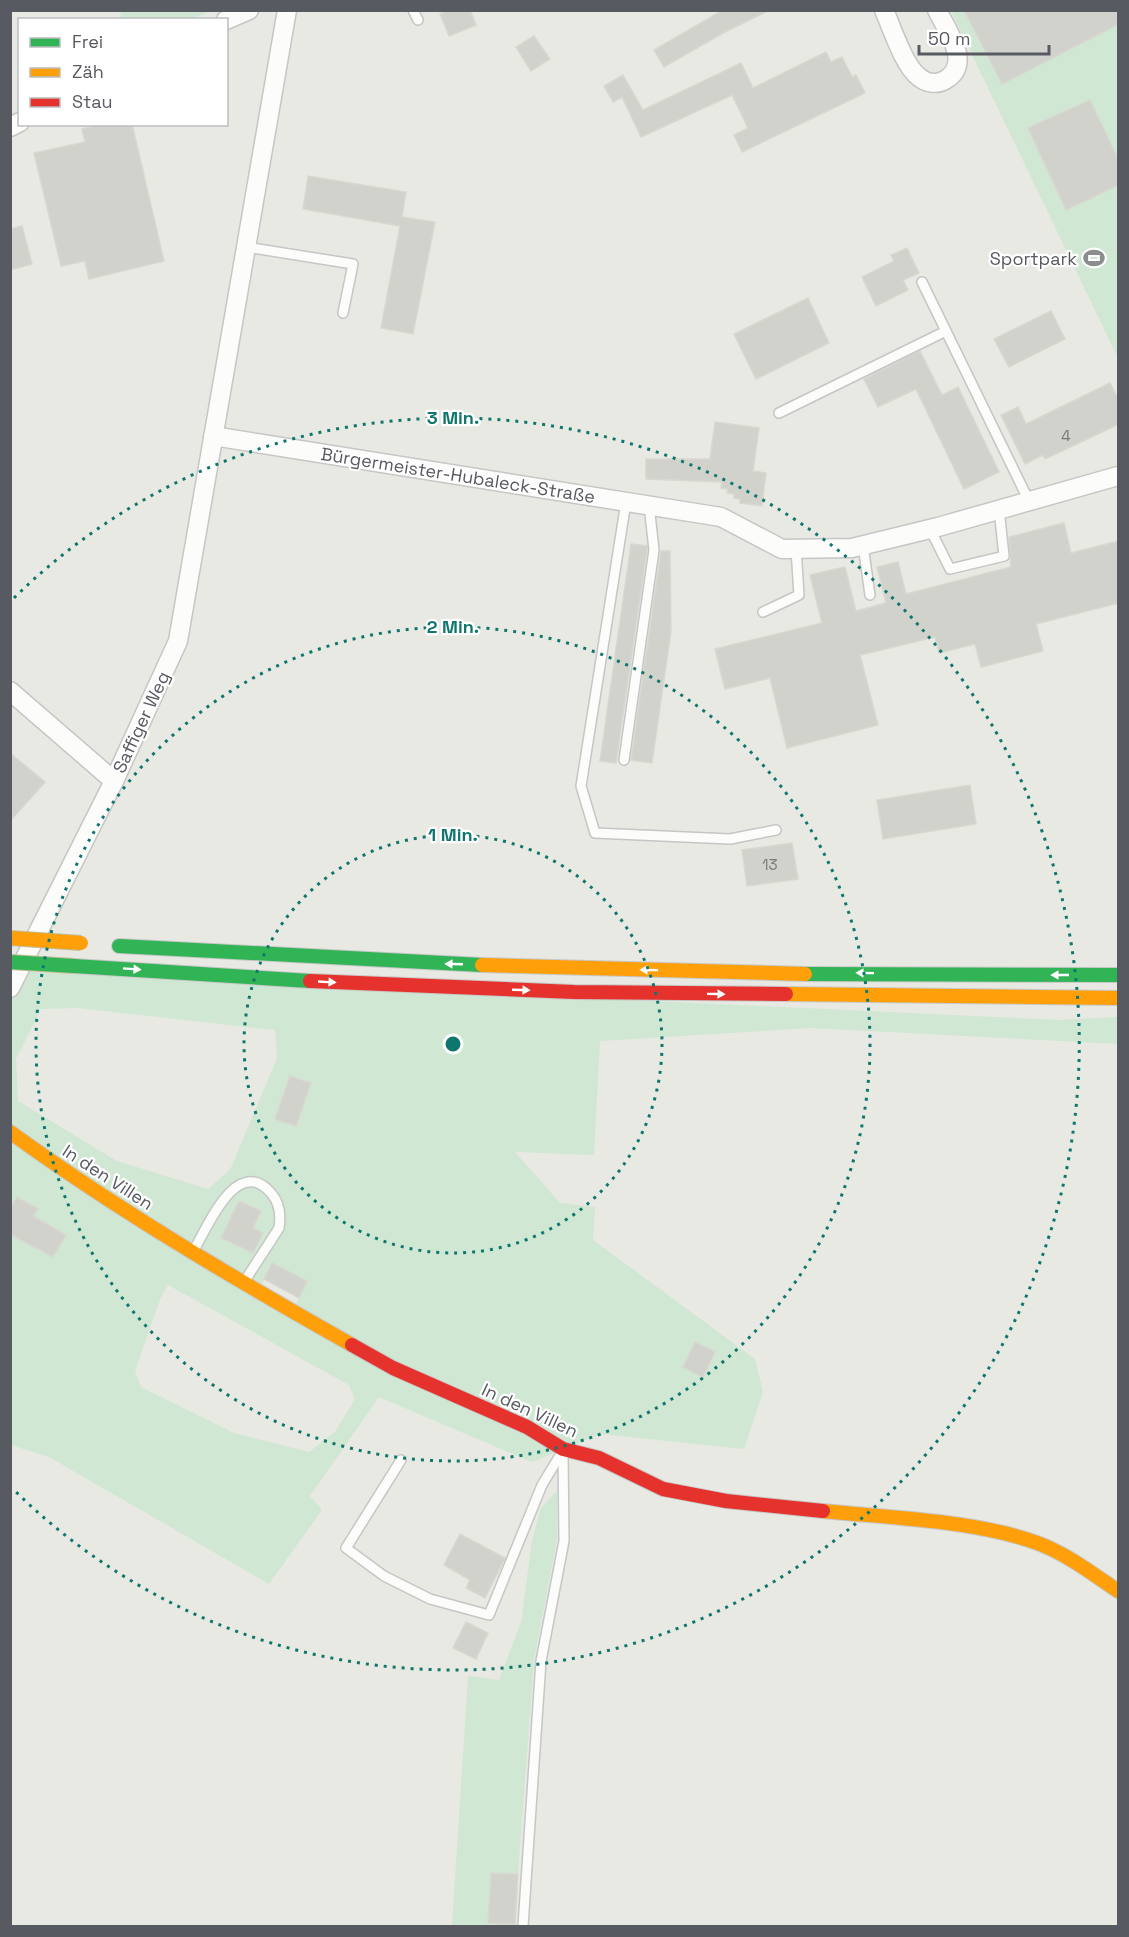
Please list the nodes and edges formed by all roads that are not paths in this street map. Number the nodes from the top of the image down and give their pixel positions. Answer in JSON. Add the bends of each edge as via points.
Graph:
{"nodes":[{"id":1,"x":249,"y":10,"type":"edge"},
{"id":2,"x":287,"y":10,"type":"edge"},
{"id":3,"x":413,"y":10,"type":"edge"},
{"id":4,"x":884,"y":10,"type":"edge"},
{"id":5,"x":937,"y":10,"type":"edge"},
{"id":6,"x":228,"y":19,"type":"edge"},
{"id":7,"x":418,"y":20,"type":"dead end"},
{"id":8,"x":246,"y":247,"type":"junction"},
{"id":9,"x":922,"y":282,"type":"dead end"},
{"id":10,"x":342,"y":313,"type":"dead end"},
{"id":11,"x":946,"y":331,"type":"junction"},
{"id":12,"x":779,"y":413,"type":"dead end"},
{"id":13,"x":213,"y":436,"type":"junction"},
{"id":14,"x":1119,"y":476,"type":"edge"},
{"id":15,"x":1029,"y":501,"type":"junction"},
{"id":16,"x":626,"y":502,"type":"junction"},
{"id":17,"x":649,"y":505,"type":"junction"},
{"id":18,"x":999,"y":510,"type":"junction"},
{"id":19,"x":930,"y":529,"type":"junction"},
{"id":20,"x":863,"y":545,"type":"junction"},
{"id":21,"x":796,"y":549,"type":"junction"},
{"id":22,"x":870,"y":595,"type":"dead end"},
{"id":23,"x":763,"y":612,"type":"dead end"},
{"id":24,"x":10,"y":691,"type":"edge"},
{"id":25,"x":624,"y":760,"type":"dead end"},
{"id":26,"x":114,"y":781,"type":"junction"},
{"id":27,"x":776,"y":830,"type":"dead end"},
{"id":28,"x":10,"y":938,"type":"edge"},
{"id":29,"x":10,"y":962,"type":"edge"},
{"id":30,"x":1119,"y":975,"type":"edge"},
{"id":31,"x":10,"y":988,"type":"edge"},
{"id":32,"x":1119,"y":998,"type":"edge"},
{"id":33,"x":10,"y":1132,"type":"edge"},
{"id":34,"x":192,"y":1252,"type":"junction"},
{"id":35,"x":243,"y":1284,"type":"junction"},
{"id":36,"x":563,"y":1449,"type":"junction"},
{"id":37,"x":401,"y":1460,"type":"dead end"},
{"id":38,"x":1119,"y":1591,"type":"edge"},
{"id":39,"x":523,"y":1926,"type":"edge"}],
"edges":[{"from":1,"to":6,"type":"street"},
{"from":2,"to":8,"type":"street"},
{"from":3,"to":7,"type":"lane"},
{"from":4,"to":5,"type":"street","via":[[911,69],[930,83],[953,75],[958,66],[958,54]]},
{"from":8,"to":10,"type":"lane","via":[[353,264]]},
{"from":8,"to":13,"type":"street"},
{"from":9,"to":11,"type":"lane"},
{"from":11,"to":12,"type":"lane"},
{"from":11,"to":15,"type":"lane"},
{"from":13,"to":16,"type":"street","name":"Bürgermeister-Hubaleck-Straße"},
{"from":13,"to":26,"type":"street","name":"Saffiger Weg","via":[[178,641]]},
{"from":14,"to":15,"type":"street","name":"Bürgermeister-Hubaleck-Straße"},
{"from":15,"to":18,"type":"street","name":"Bürgermeister-Hubaleck-Straße"},
{"from":16,"to":17,"type":"street","name":"Bürgermeister-Hubaleck-Straße"},
{"from":16,"to":27,"type":"lane","via":[[581,786],[595,833],[730,839]]},
{"from":17,"to":21,"type":"street","name":"Bürgermeister-Hubaleck-Straße","via":[[721,517],[782,549]]},
{"from":17,"to":25,"type":"lane","via":[[654,550]]},
{"from":18,"to":19,"type":"street","name":"Bürgermeister-Hubaleck-Straße"},
{"from":18,"to":19,"type":"lane","via":[[1004,556],[950,569]]},
{"from":19,"to":20,"type":"street","name":"Bürgermeister-Hubaleck-Straße"},
{"from":20,"to":21,"type":"street","name":"Bürgermeister-Hubaleck-Straße"},
{"from":20,"to":22,"type":"lane"},
{"from":21,"to":23,"type":"lane","via":[[799,595]]},
{"from":24,"to":26,"type":"street"},
{"from":26,"to":31,"type":"street","name":"Saffiger Weg"},
{"from":30,"to":28,"type":"main road","one_way":true,"bridge":true,"via":[[580,969]]},
{"from":29,"to":32,"type":"main road","one_way":true,"bridge":true,"via":[[574,992]]},
{"from":33,"to":34,"type":"main road","name":"In den Villen","via":[[80,1183]]},
{"from":34,"to":35,"type":"main road","name":"In den Villen"},
{"from":34,"to":35,"type":"lane","via":[[232,1189],[245,1182],[258,1182],[275,1197],[279,1228]]},
{"from":35,"to":36,"type":"main road","name":"In den Villen","via":[[393,1368],[528,1427]]},
{"from":36,"to":37,"type":"lane","via":[[542,1485],[489,1615],[430,1599],[384,1576],[346,1548]]},
{"from":36,"to":38,"type":"main road","name":"In den Villen","via":[[599,1458],[663,1489],[726,1501],[932,1522],[1039,1544],[1081,1565]]},
{"from":36,"to":39,"type":"lane","via":[[564,1540],[541,1661]]}]}
